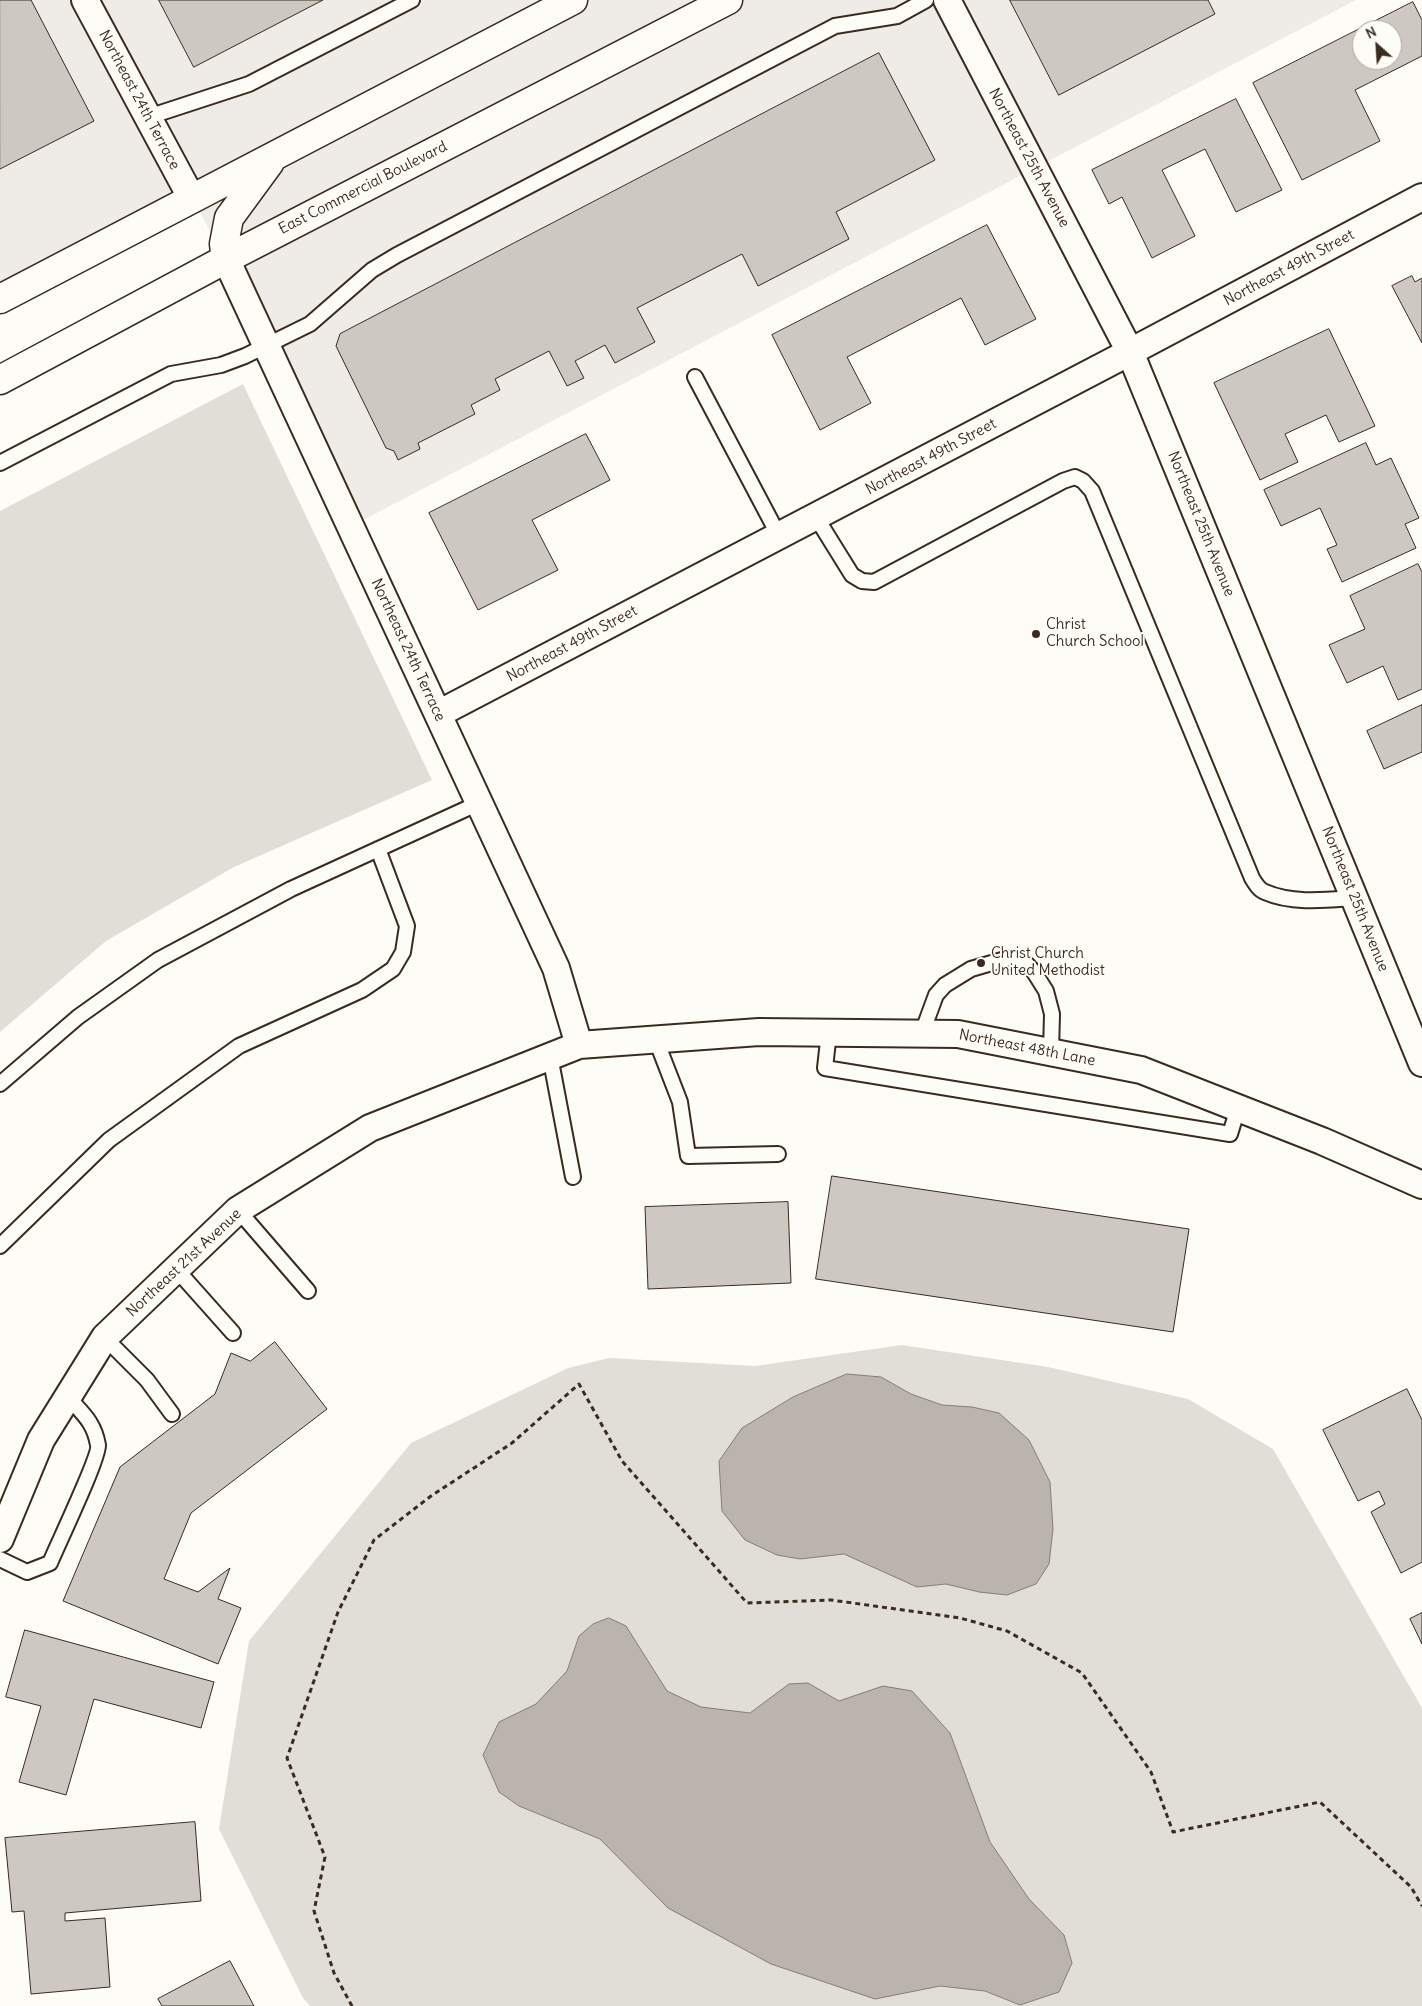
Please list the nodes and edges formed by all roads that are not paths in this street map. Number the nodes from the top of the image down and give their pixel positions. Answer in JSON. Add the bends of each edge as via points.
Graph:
{"nodes":[{"id":1,"x":85,"y":0,"type":"edge"},
{"id":2,"x":412,"y":0,"type":"edge"},
{"id":3,"x":573,"y":0,"type":"edge"},
{"id":4,"x":728,"y":0,"type":"edge"},
{"id":5,"x":926,"y":0,"type":"edge"},
{"id":6,"x":946,"y":0,"type":"edge"},
{"id":7,"x":148,"y":117,"type":"junction"},
{"id":8,"x":273,"y":156,"type":"junction"},
{"id":9,"x":1422,"y":197,"type":"edge"},
{"id":10,"x":192,"y":199,"type":"junction"},
{"id":11,"x":226,"y":259,"type":"junction"},
{"id":12,"x":0,"y":299,"type":"edge"},
{"id":13,"x":265,"y":347,"type":"junction"},
{"id":14,"x":1130,"y":352,"type":"junction"},
{"id":15,"x":695,"y":377,"type":"dead end"},
{"id":16,"x":0,"y":380,"type":"edge"},
{"id":17,"x":0,"y":463,"type":"edge"},
{"id":18,"x":816,"y":517,"type":"junction"},
{"id":19,"x":778,"y":536,"type":"junction"},
{"id":20,"x":438,"y":714,"type":"junction"},
{"id":21,"x":479,"y":803,"type":"junction"},
{"id":22,"x":378,"y":849,"type":"junction"},
{"id":23,"x":1354,"y":898,"type":"junction"},
{"id":24,"x":830,"y":1032,"type":"junction"},
{"id":25,"x":922,"y":1033,"type":"junction"},
{"id":26,"x":656,"y":1040,"type":"junction"},
{"id":27,"x":579,"y":1045,"type":"junction"},
{"id":28,"x":1051,"y":1052,"type":"junction"},
{"id":29,"x":550,"y":1056,"type":"junction"},
{"id":30,"x":1422,"y":1063,"type":"edge"},
{"id":31,"x":0,"y":1084,"type":"edge"},
{"id":32,"x":1238,"y":1108,"type":"junction"},
{"id":33,"x":778,"y":1154,"type":"dead end"},
{"id":34,"x":573,"y":1177,"type":"dead end"},
{"id":35,"x":1422,"y":1185,"type":"edge"},
{"id":36,"x":238,"y":1210,"type":"junction"},
{"id":37,"x":0,"y":1246,"type":"edge"},
{"id":38,"x":176,"y":1269,"type":"junction"},
{"id":39,"x":308,"y":1291,"type":"dead end"},
{"id":40,"x":233,"y":1333,"type":"dead end"},
{"id":41,"x":105,"y":1338,"type":"junction"},
{"id":42,"x":68,"y":1397,"type":"junction"},
{"id":43,"x":172,"y":1414,"type":"dead end"},
{"id":44,"x":0,"y":1539,"type":"edge"},
{"id":45,"x":0,"y":1559,"type":"edge"}],
"edges":[{"from":1,"to":7,"type":"street","name":"Northeast 24th Terrace"},
{"from":2,"to":7,"type":"lane","via":[[249,84]]},
{"from":3,"to":8,"type":"main road"},
{"from":4,"to":11,"type":"main road","name":"East Commercial Boulevard"},
{"from":5,"to":13,"type":"lane","via":[[896,16],[835,26],[406,250],[372,270],[310,324]]},
{"from":6,"to":14,"type":"street","name":"Northeast 25th Avenue"},
{"from":7,"to":10,"type":"street","name":"Northeast 24th Terrace"},
{"from":8,"to":10,"type":"main road"},
{"from":8,"to":11,"type":"main road","via":[[229,218],[224,244]]},
{"from":9,"to":14,"type":"street","name":"Northeast 49th Street"},
{"from":10,"to":12,"type":"main road"},
{"from":11,"to":13,"type":"street","name":"Northeast 24th Terrace"},
{"from":11,"to":16,"type":"main road","name":"East Commercial Boulevard"},
{"from":13,"to":17,"type":"lane","via":[[221,365],[171,374]]},
{"from":13,"to":20,"type":"street","name":"Northeast 24th Terrace"},
{"from":14,"to":18,"type":"street","name":"Northeast 49th Street"},
{"from":14,"to":23,"type":"street","name":"Northeast 25th Avenue"},
{"from":15,"to":19,"type":"lane"},
{"from":18,"to":19,"type":"street","name":"Northeast 49th Street"},
{"from":18,"to":23,"type":"lane","via":[[852,575],[862,581],[874,582],[1063,481],[1075,477],[1083,481],[1092,492],[1252,878],[1263,892],[1283,897],[1313,900]]},
{"from":19,"to":20,"type":"street","name":"Northeast 49th Street"},
{"from":20,"to":21,"type":"street","name":"Northeast 24th Terrace"},
{"from":21,"to":22,"type":"lane"},
{"from":21,"to":27,"type":"street","name":"Northeast 24th Terrace","via":[[556,968]]},
{"from":22,"to":31,"type":"lane","via":[[291,889],[158,960],[78,1017]]},
{"from":22,"to":37,"type":"lane","via":[[407,926],[403,952],[393,968],[362,990],[239,1046],[109,1140]]},
{"from":23,"to":30,"type":"street","name":"Northeast 25th Avenue"},
{"from":24,"to":25,"type":"street","name":"Northeast 48th Lane"},
{"from":24,"to":26,"type":"street","name":"Northeast 48th Lane","via":[[759,1032]]},
{"from":24,"to":32,"type":"lane","via":[[825,1068],[1230,1134]]},
{"from":25,"to":28,"type":"street","name":"Northeast 48th Lane","via":[[958,1034]]},
{"from":25,"to":28,"type":"lane","via":[[936,995],[945,985],[971,969],[1009,958],[1024,961],[1046,991],[1052,1014]]},
{"from":26,"to":27,"type":"street","name":"Northeast 48th Lane"},
{"from":26,"to":33,"type":"lane","via":[[680,1102],[688,1156]]},
{"from":27,"to":29,"type":"street","name":"Northeast 21st Avenue"},
{"from":28,"to":32,"type":"street","name":"Northeast 48th Lane","via":[[1141,1070]]},
{"from":29,"to":34,"type":"lane"},
{"from":29,"to":36,"type":"street","name":"Northeast 21st Avenue","via":[[370,1128]]},
{"from":32,"to":35,"type":"street","name":"Northeast 48th Lane"},
{"from":36,"to":38,"type":"street","name":"Northeast 21st Avenue"},
{"from":36,"to":39,"type":"lane"},
{"from":38,"to":40,"type":"lane"},
{"from":38,"to":41,"type":"street","name":"Northeast 21st Avenue"},
{"from":41,"to":42,"type":"street","name":"Northeast 21st Avenue"},
{"from":41,"to":43,"type":"lane","via":[[147,1380]]},
{"from":42,"to":44,"type":"street","name":"Northeast 21st Avenue","via":[[41,1440]]},
{"from":42,"to":45,"type":"lane","via":[[92,1424],[99,1448],[86,1482],[50,1563],[27,1572]]}]}
